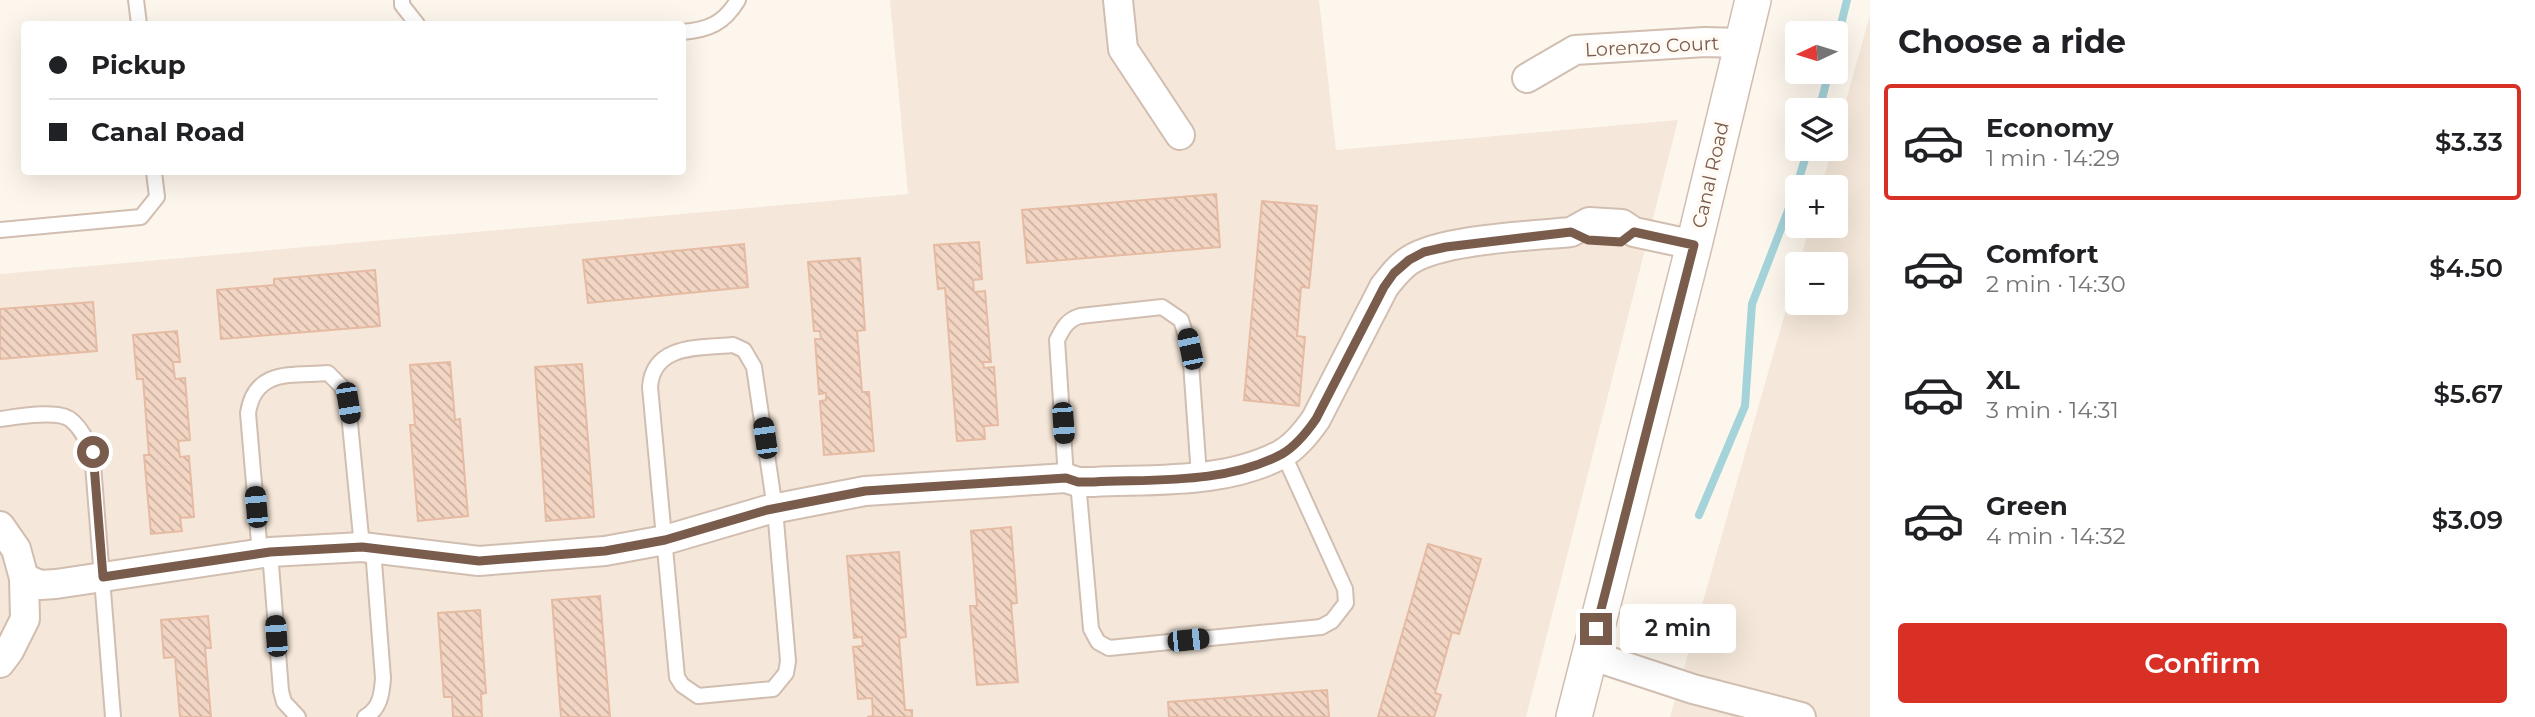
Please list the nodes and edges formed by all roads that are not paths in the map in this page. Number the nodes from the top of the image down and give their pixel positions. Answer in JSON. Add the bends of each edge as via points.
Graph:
{"nodes":[{"id":1,"x":136,"y":0,"type":"edge"},
{"id":2,"x":402,"y":0,"type":"edge"},
{"id":3,"x":738,"y":0,"type":"edge"},
{"id":4,"x":1118,"y":0,"type":"edge"},
{"id":5,"x":1753,"y":0,"type":"edge"},
{"id":6,"x":139,"y":21,"type":"edge"},
{"id":7,"x":415,"y":21,"type":"edge"},
{"id":8,"x":686,"y":32,"type":"edge"},
{"id":9,"x":1742,"y":43,"type":"junction"},
{"id":10,"x":1527,"y":78,"type":"dead end"},
{"id":11,"x":1180,"y":135,"type":"dead end"},
{"id":12,"x":154,"y":175,"type":"edge"},
{"id":13,"x":0,"y":230,"type":"edge"},
{"id":14,"x":1694,"y":245,"type":"junction"},
{"id":15,"x":0,"y":419,"type":"edge"},
{"id":16,"x":1283,"y":453,"type":"junction"},
{"id":17,"x":1199,"y":477,"type":"junction"},
{"id":18,"x":1072,"y":480,"type":"junction"},
{"id":19,"x":775,"y":509,"type":"junction"},
{"id":20,"x":0,"y":526,"type":"edge"},
{"id":21,"x":665,"y":540,"type":"junction"},
{"id":22,"x":368,"y":548,"type":"junction"},
{"id":23,"x":265,"y":553,"type":"junction"},
{"id":24,"x":103,"y":577,"type":"junction"},
{"id":25,"x":24,"y":578,"type":"junction"},
{"id":26,"x":1590,"y":655,"type":"junction"},
{"id":27,"x":0,"y":663,"type":"edge"},
{"id":28,"x":113,"y":717,"type":"edge"},
{"id":29,"x":298,"y":717,"type":"edge"},
{"id":30,"x":365,"y":717,"type":"edge"},
{"id":31,"x":1574,"y":717,"type":"edge"},
{"id":32,"x":1801,"y":717,"type":"edge"}],
"edges":[{"from":1,"to":6,"type":"lane"},
{"from":2,"to":7,"type":"lane"},
{"from":3,"to":8,"type":"lane","via":[[728,16],[703,30]]},
{"from":4,"to":11,"type":"street","via":[[1123,49]]},
{"from":5,"to":9,"type":"street","name":"Canal Road"},
{"from":9,"to":10,"type":"street","name":"Lorenzo Court","via":[[1574,50]]},
{"from":9,"to":14,"type":"street","name":"Canal Road"},
{"from":12,"to":13,"type":"lane","via":[[157,198],[141,216]]},
{"from":14,"to":16,"type":"street","via":[[1634,232],[1622,224],[1589,222],[1571,232],[1424,252],[1394,273],[1384,287],[1316,419]]},
{"from":14,"to":26,"type":"street","name":"Canal Road"},
{"from":15,"to":24,"type":"lane","via":[[55,414],[69,418],[83,435],[93,452]]},
{"from":16,"to":17,"type":"street","via":[[1239,470]]},
{"from":16,"to":18,"type":"lane","via":[[1345,589],[1346,603],[1321,627],[1109,648],[1098,642],[1091,629]]},
{"from":17,"to":18,"type":"street"},
{"from":17,"to":18,"type":"lane","via":[[1190,349],[1181,320],[1162,307],[1080,316],[1062,329],[1057,340]]},
{"from":18,"to":19,"type":"street","via":[[865,491]]},
{"from":19,"to":21,"type":"street"},
{"from":19,"to":21,"type":"lane","via":[[789,649],[786,673],[773,689],[698,696],[682,685],[677,677]]},
{"from":19,"to":21,"type":"lane","via":[[749,355],[733,345],[680,351],[658,362],[651,374]]},
{"from":20,"to":25,"type":"street","via":[[16,549]]},
{"from":21,"to":22,"type":"street","via":[[497,561]]},
{"from":22,"to":23,"type":"street"},
{"from":22,"to":23,"type":"lane","via":[[348,403],[342,387],[328,373],[274,378],[263,382],[250,399]]},
{"from":22,"to":30,"type":"lane","via":[[383,685],[373,712]]},
{"from":23,"to":24,"type":"street"},
{"from":23,"to":29,"type":"lane","via":[[281,691],[284,702]]},
{"from":24,"to":25,"type":"street","via":[[40,585]]},
{"from":24,"to":28,"type":"lane"},
{"from":25,"to":27,"type":"street","via":[[24,620]]},
{"from":26,"to":31,"type":"street","name":"Canal Road"},
{"from":26,"to":32,"type":"street","via":[[1693,689]]}]}
